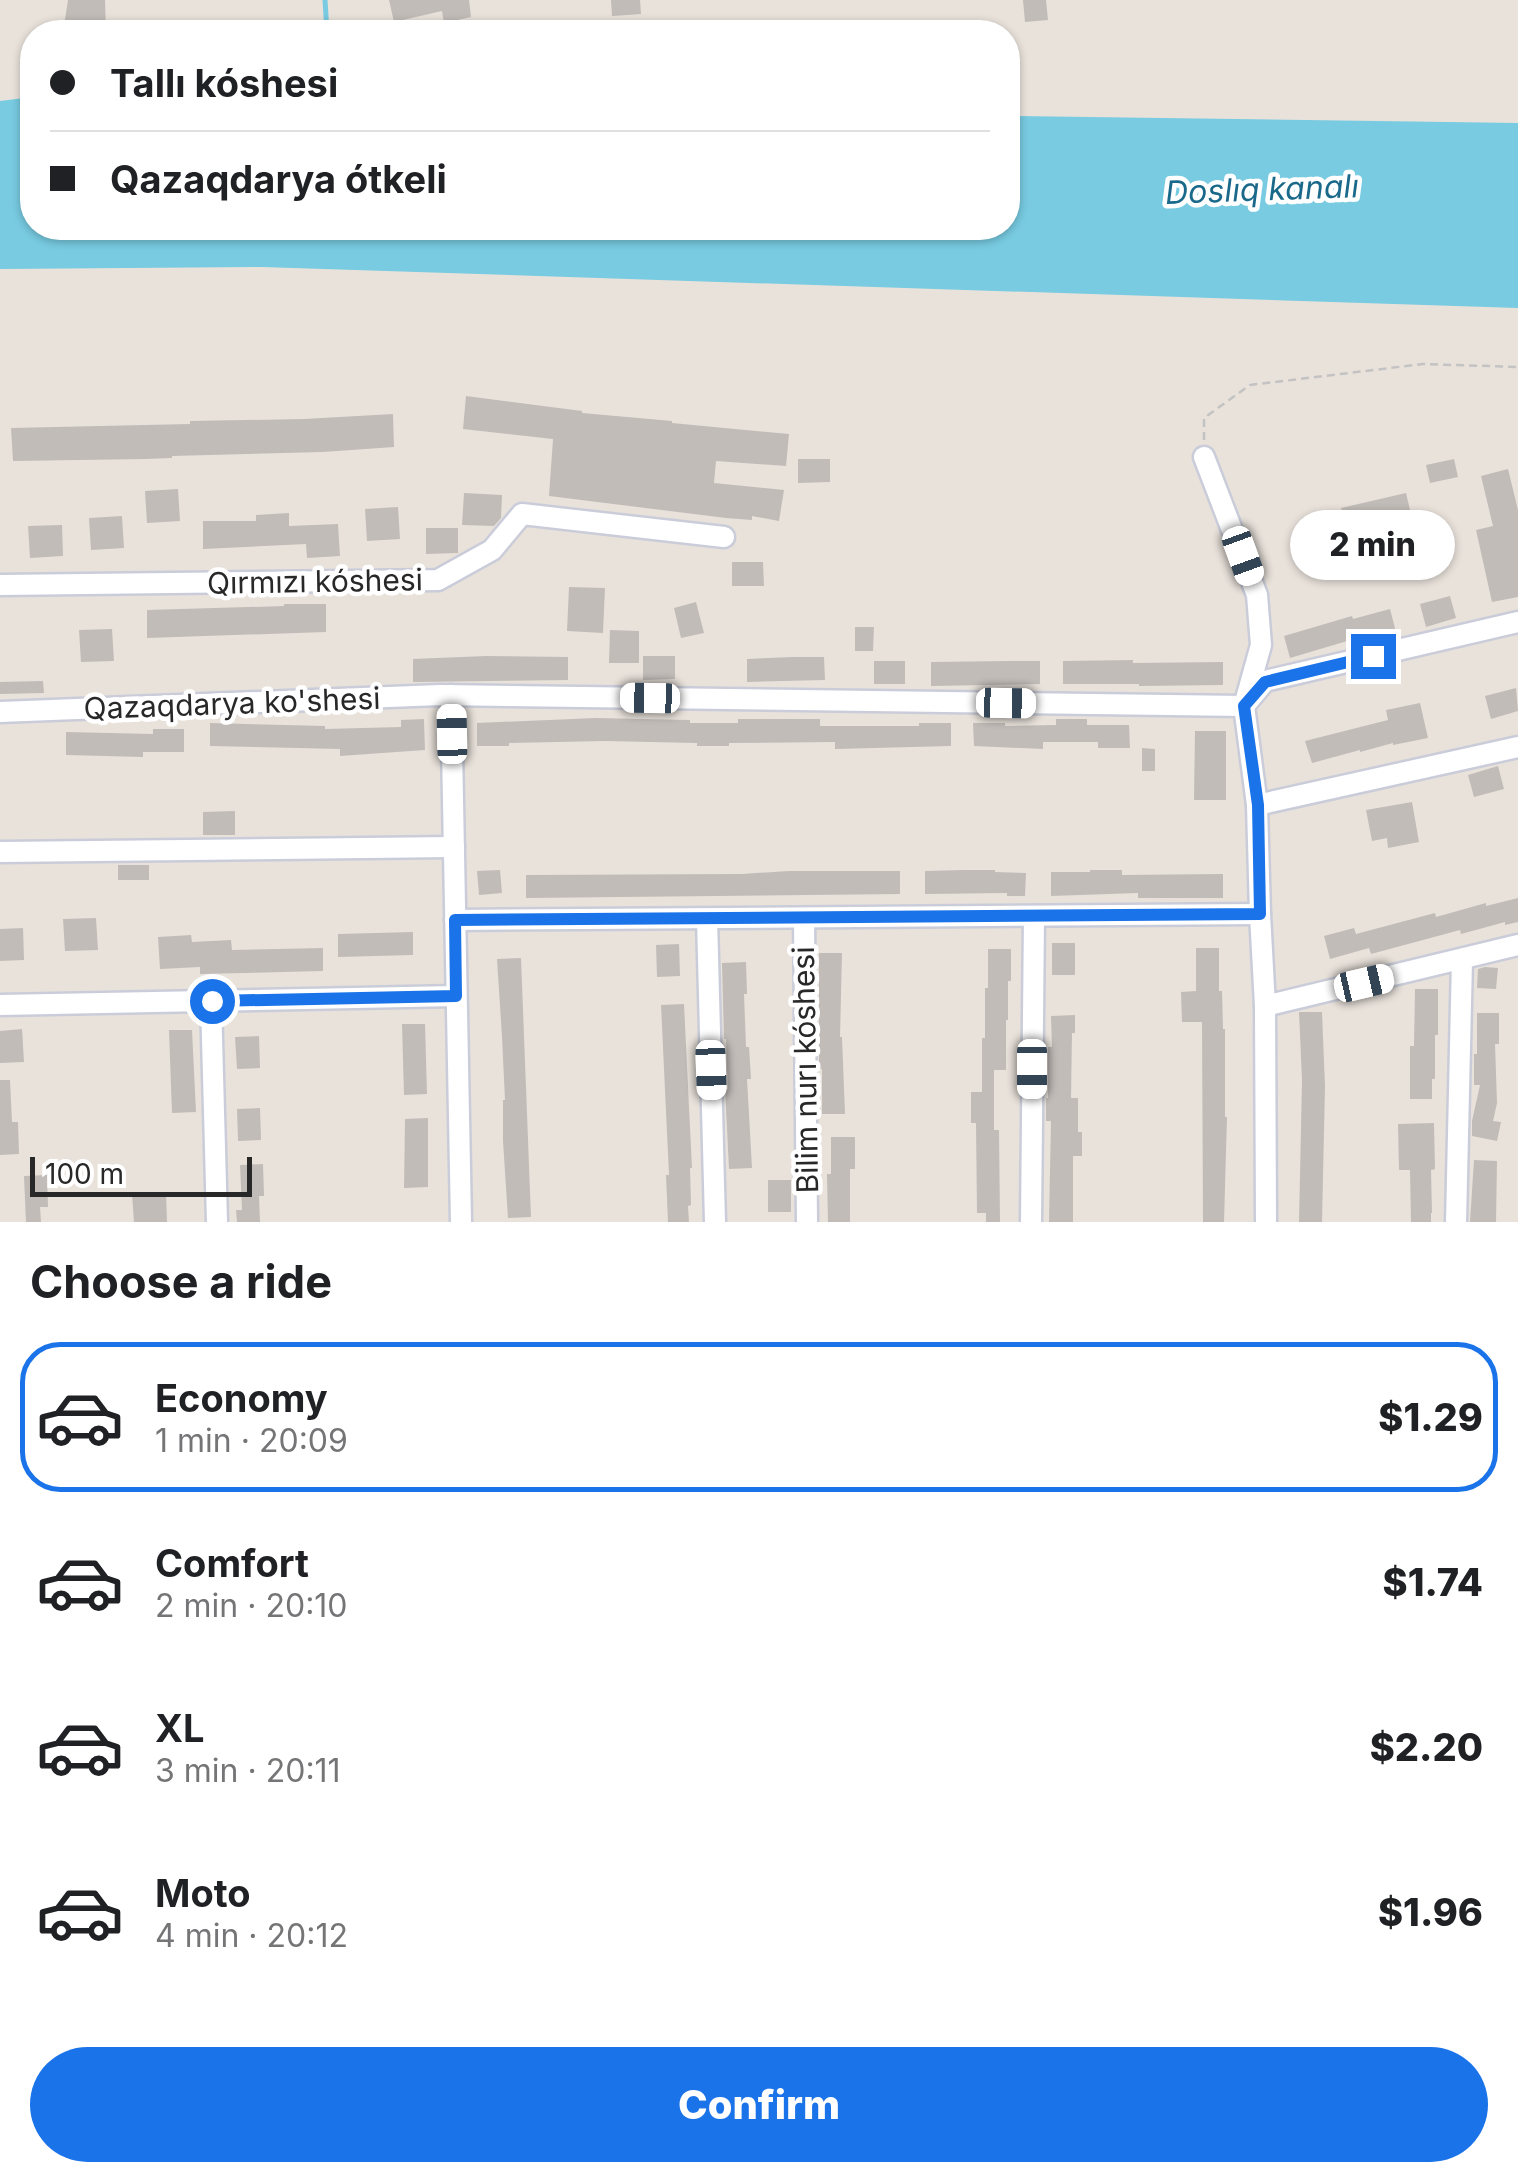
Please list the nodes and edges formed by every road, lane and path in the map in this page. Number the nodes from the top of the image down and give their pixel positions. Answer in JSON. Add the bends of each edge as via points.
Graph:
{"nodes":[{"id":1,"x":1518,"y":367,"type":"edge"},
{"id":2,"x":1204,"y":456,"type":"joint"},
{"id":3,"x":724,"y":537,"type":"dead end"},
{"id":4,"x":0,"y":585,"type":"edge"},
{"id":5,"x":1518,"y":622,"type":"edge"},
{"id":6,"x":451,"y":696,"type":"junction"},
{"id":7,"x":1244,"y":706,"type":"junction"},
{"id":8,"x":0,"y":712,"type":"edge"},
{"id":9,"x":1518,"y":747,"type":"edge"},
{"id":10,"x":1258,"y":805,"type":"junction"},
{"id":11,"x":454,"y":848,"type":"junction"},
{"id":12,"x":0,"y":852,"type":"edge"},
{"id":13,"x":1260,"y":914,"type":"junction"},
{"id":14,"x":1034,"y":916,"type":"junction"},
{"id":15,"x":804,"y":918,"type":"junction"},
{"id":16,"x":708,"y":919,"type":"junction"},
{"id":17,"x":455,"y":920,"type":"junction"},
{"id":18,"x":1518,"y":945,"type":"edge"},
{"id":19,"x":1462,"y":960,"type":"junction"},
{"id":20,"x":456,"y":996,"type":"junction"},
{"id":21,"x":212,"y":1001,"type":"junction"},
{"id":22,"x":0,"y":1005,"type":"edge"},
{"id":23,"x":1265,"y":1006,"type":"junction"},
{"id":24,"x":217,"y":1222,"type":"edge"},
{"id":25,"x":462,"y":1222,"type":"edge"},
{"id":26,"x":714,"y":1222,"type":"edge"},
{"id":27,"x":807,"y":1222,"type":"edge"},
{"id":28,"x":1031,"y":1222,"type":"edge"},
{"id":29,"x":1266,"y":1222,"type":"edge"},
{"id":30,"x":1456,"y":1222,"type":"edge"}],
"edges":[{"from":1,"to":2,"type":"path","via":[[1423,364],[1250,386],[1204,418]]},
{"from":2,"to":7,"type":"street","via":[[1257,595],[1261,645]]},
{"from":3,"to":4,"type":"street","name":"Qırmızı kóshesi","via":[[522,514],[492,550],[438,580]]},
{"from":5,"to":7,"type":"street","via":[[1265,682]]},
{"from":6,"to":7,"type":"street","name":"Qazaqdarya ko'shesi"},
{"from":6,"to":8,"type":"street","name":"Qazaqdarya ko'shesi"},
{"from":6,"to":11,"type":"street"},
{"from":7,"to":10,"type":"street"},
{"from":9,"to":10,"type":"street"},
{"from":10,"to":13,"type":"street"},
{"from":11,"to":12,"type":"street"},
{"from":11,"to":17,"type":"street"},
{"from":13,"to":14,"type":"street"},
{"from":13,"to":23,"type":"street"},
{"from":14,"to":15,"type":"street"},
{"from":14,"to":28,"type":"street"},
{"from":15,"to":16,"type":"street"},
{"from":15,"to":27,"type":"street","name":"Bilim nurı kóshesi"},
{"from":16,"to":17,"type":"street"},
{"from":16,"to":26,"type":"street"},
{"from":17,"to":20,"type":"street"},
{"from":18,"to":19,"type":"street"},
{"from":19,"to":23,"type":"street"},
{"from":19,"to":30,"type":"street"},
{"from":20,"to":21,"type":"street"},
{"from":20,"to":25,"type":"street"},
{"from":21,"to":22,"type":"street"},
{"from":21,"to":24,"type":"street"},
{"from":23,"to":29,"type":"street"}]}
